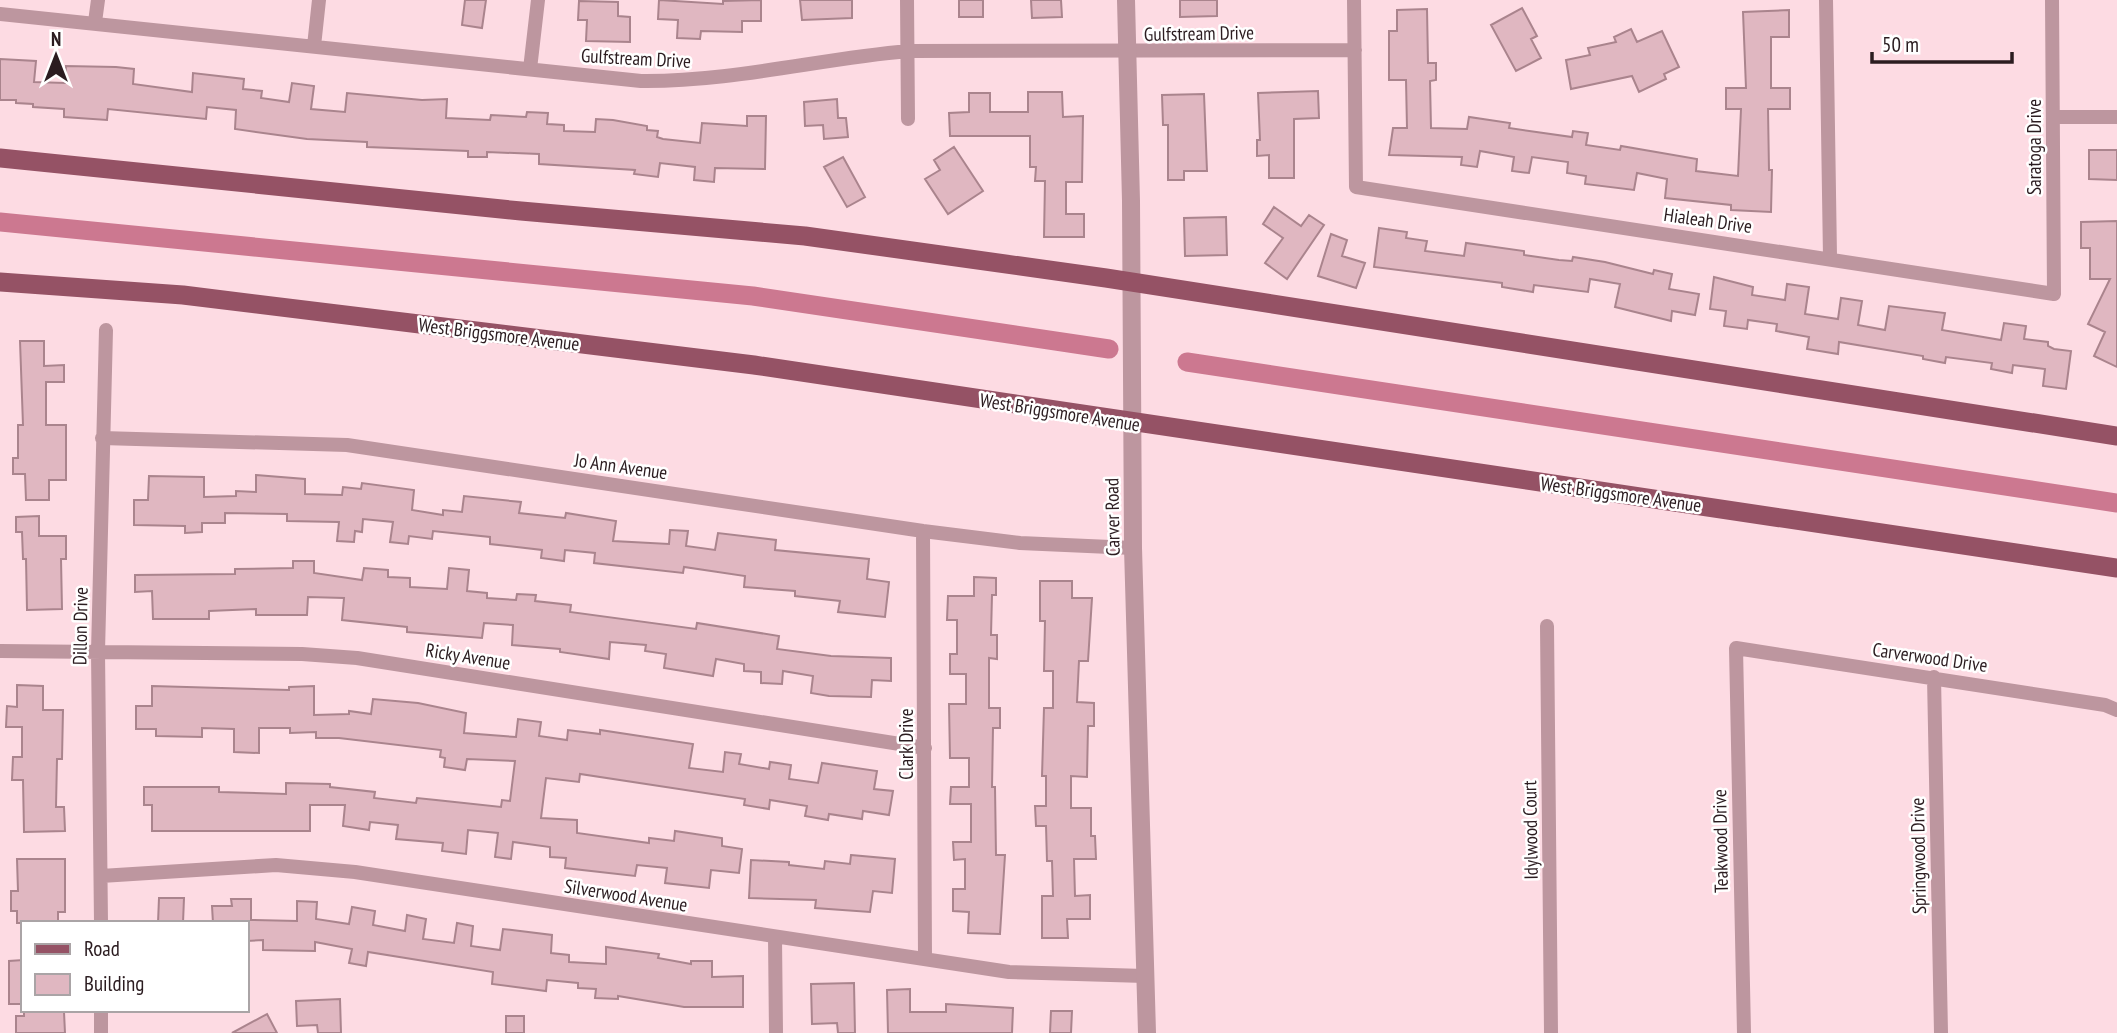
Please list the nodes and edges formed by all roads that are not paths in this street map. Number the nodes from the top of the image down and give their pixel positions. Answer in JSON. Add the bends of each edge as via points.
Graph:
{"nodes":[{"id":1,"x":98,"y":0,"type":"edge"},
{"id":2,"x":319,"y":0,"type":"edge"},
{"id":3,"x":538,"y":0,"type":"edge"},
{"id":4,"x":907,"y":0,"type":"edge"},
{"id":5,"x":1126,"y":0,"type":"edge"},
{"id":6,"x":1354,"y":0,"type":"edge"},
{"id":7,"x":1826,"y":0,"type":"edge"},
{"id":8,"x":2052,"y":0,"type":"edge"},
{"id":9,"x":0,"y":14,"type":"edge"},
{"id":10,"x":95,"y":22,"type":"junction"},
{"id":11,"x":314,"y":46,"type":"junction"},
{"id":12,"x":1355,"y":50,"type":"junction"},
{"id":13,"x":908,"y":51,"type":"junction"},
{"id":14,"x":1127,"y":53,"type":"junction"},
{"id":15,"x":530,"y":69,"type":"junction"},
{"id":16,"x":2054,"y":117,"type":"junction"},
{"id":17,"x":2117,"y":117,"type":"edge"},
{"id":18,"x":908,"y":119,"type":"dead end"},
{"id":19,"x":0,"y":158,"type":"edge"},
{"id":20,"x":1830,"y":257,"type":"junction"},
{"id":21,"x":0,"y":282,"type":"edge"},
{"id":22,"x":1131,"y":283,"type":"junction"},
{"id":23,"x":2054,"y":294,"type":"joint"},
{"id":24,"x":106,"y":330,"type":"dead end"},
{"id":25,"x":1131,"y":422,"type":"junction"},
{"id":26,"x":2117,"y":436,"type":"edge"},
{"id":27,"x":102,"y":438,"type":"junction"},
{"id":28,"x":923,"y":531,"type":"junction"},
{"id":29,"x":1133,"y":548,"type":"junction"},
{"id":30,"x":2117,"y":568,"type":"edge"},
{"id":31,"x":1547,"y":626,"type":"dead end"},
{"id":32,"x":1736,"y":648,"type":"joint"},
{"id":33,"x":0,"y":651,"type":"edge"},
{"id":34,"x":98,"y":652,"type":"junction"},
{"id":35,"x":1934,"y":677,"type":"junction"},
{"id":36,"x":2117,"y":709,"type":"edge"},
{"id":37,"x":925,"y":748,"type":"junction"},
{"id":38,"x":101,"y":876,"type":"junction"},
{"id":39,"x":101,"y":921,"type":"edge"},
{"id":40,"x":775,"y":938,"type":"junction"},
{"id":41,"x":925,"y":957,"type":"junction"},
{"id":42,"x":1145,"y":976,"type":"junction"},
{"id":43,"x":101,"y":1012,"type":"edge"},
{"id":44,"x":101,"y":1033,"type":"edge"},
{"id":45,"x":776,"y":1033,"type":"edge"},
{"id":46,"x":1147,"y":1033,"type":"edge"},
{"id":47,"x":1551,"y":1033,"type":"edge"},
{"id":48,"x":1744,"y":1033,"type":"edge"},
{"id":49,"x":1941,"y":1033,"type":"edge"}],
"edges":[{"from":1,"to":10,"type":"street"},
{"from":2,"to":11,"type":"street"},
{"from":3,"to":15,"type":"street"},
{"from":4,"to":13,"type":"street"},
{"from":5,"to":14,"type":"street","name":"Carver Road"},
{"from":6,"to":12,"type":"street"},
{"from":7,"to":20,"type":"street"},
{"from":8,"to":16,"type":"street","name":"Saratoga Drive"},
{"from":9,"to":10,"type":"street","name":"Gulfstream Drive"},
{"from":10,"to":11,"type":"street","name":"Gulfstream Drive"},
{"from":11,"to":15,"type":"street","name":"Gulfstream Drive"},
{"from":12,"to":14,"type":"street","name":"Gulfstream Drive"},
{"from":12,"to":20,"type":"street","name":"Hialeah Drive","via":[[1356,187]]},
{"from":13,"to":14,"type":"street","name":"Gulfstream Drive"},
{"from":13,"to":15,"type":"street","name":"Gulfstream Drive","via":[[686,82]]},
{"from":13,"to":18,"type":"street"},
{"from":14,"to":22,"type":"street","name":"Carver Road"},
{"from":16,"to":17,"type":"street"},
{"from":16,"to":23,"type":"street","name":"Saratoga Drive"},
{"from":19,"to":22,"type":"main road","via":[[805,236]]},
{"from":20,"to":23,"type":"street","name":"Hialeah Drive"},
{"from":21,"to":25,"type":"main road","name":"West Briggsmore Avenue","via":[[183,295],[741,363]]},
{"from":22,"to":25,"type":"street","name":"Carver Road"},
{"from":22,"to":26,"type":"main road"},
{"from":24,"to":27,"type":"street","name":"Dillon Drive"},
{"from":25,"to":29,"type":"street","name":"Carver Road"},
{"from":25,"to":30,"type":"main road","name":"West Briggsmore Avenue"},
{"from":27,"to":28,"type":"street","name":"Jo Ann Avenue","via":[[347,445]]},
{"from":27,"to":34,"type":"street","name":"Dillon Drive"},
{"from":28,"to":29,"type":"street","name":"Jo Ann Avenue","via":[[1020,543]]},
{"from":28,"to":37,"type":"street","name":"Clark Drive"},
{"from":29,"to":42,"type":"street","name":"Carver Road"},
{"from":31,"to":47,"type":"street","name":"Idylwood Court"},
{"from":32,"to":35,"type":"street","name":"Carverwood Drive"},
{"from":32,"to":48,"type":"street","name":"Teakwood Drive"},
{"from":33,"to":34,"type":"street","name":"Ricky Avenue"},
{"from":34,"to":37,"type":"street","name":"Ricky Avenue","via":[[357,658]]},
{"from":34,"to":38,"type":"street","name":"Dillon Drive"},
{"from":35,"to":36,"type":"street","name":"Carverwood Drive"},
{"from":35,"to":49,"type":"street","name":"Springwood Drive"},
{"from":37,"to":41,"type":"street","name":"Clark Drive"},
{"from":38,"to":39,"type":"street","name":"Dillon Drive"},
{"from":38,"to":40,"type":"street","name":"Silverwood Avenue","via":[[276,865],[329,869]]},
{"from":40,"to":41,"type":"street","name":"Silverwood Avenue"},
{"from":40,"to":45,"type":"street"},
{"from":41,"to":42,"type":"street","name":"Silverwood Avenue","via":[[1009,972]]},
{"from":42,"to":46,"type":"street","name":"Carver Road"},
{"from":43,"to":44,"type":"street"}]}
